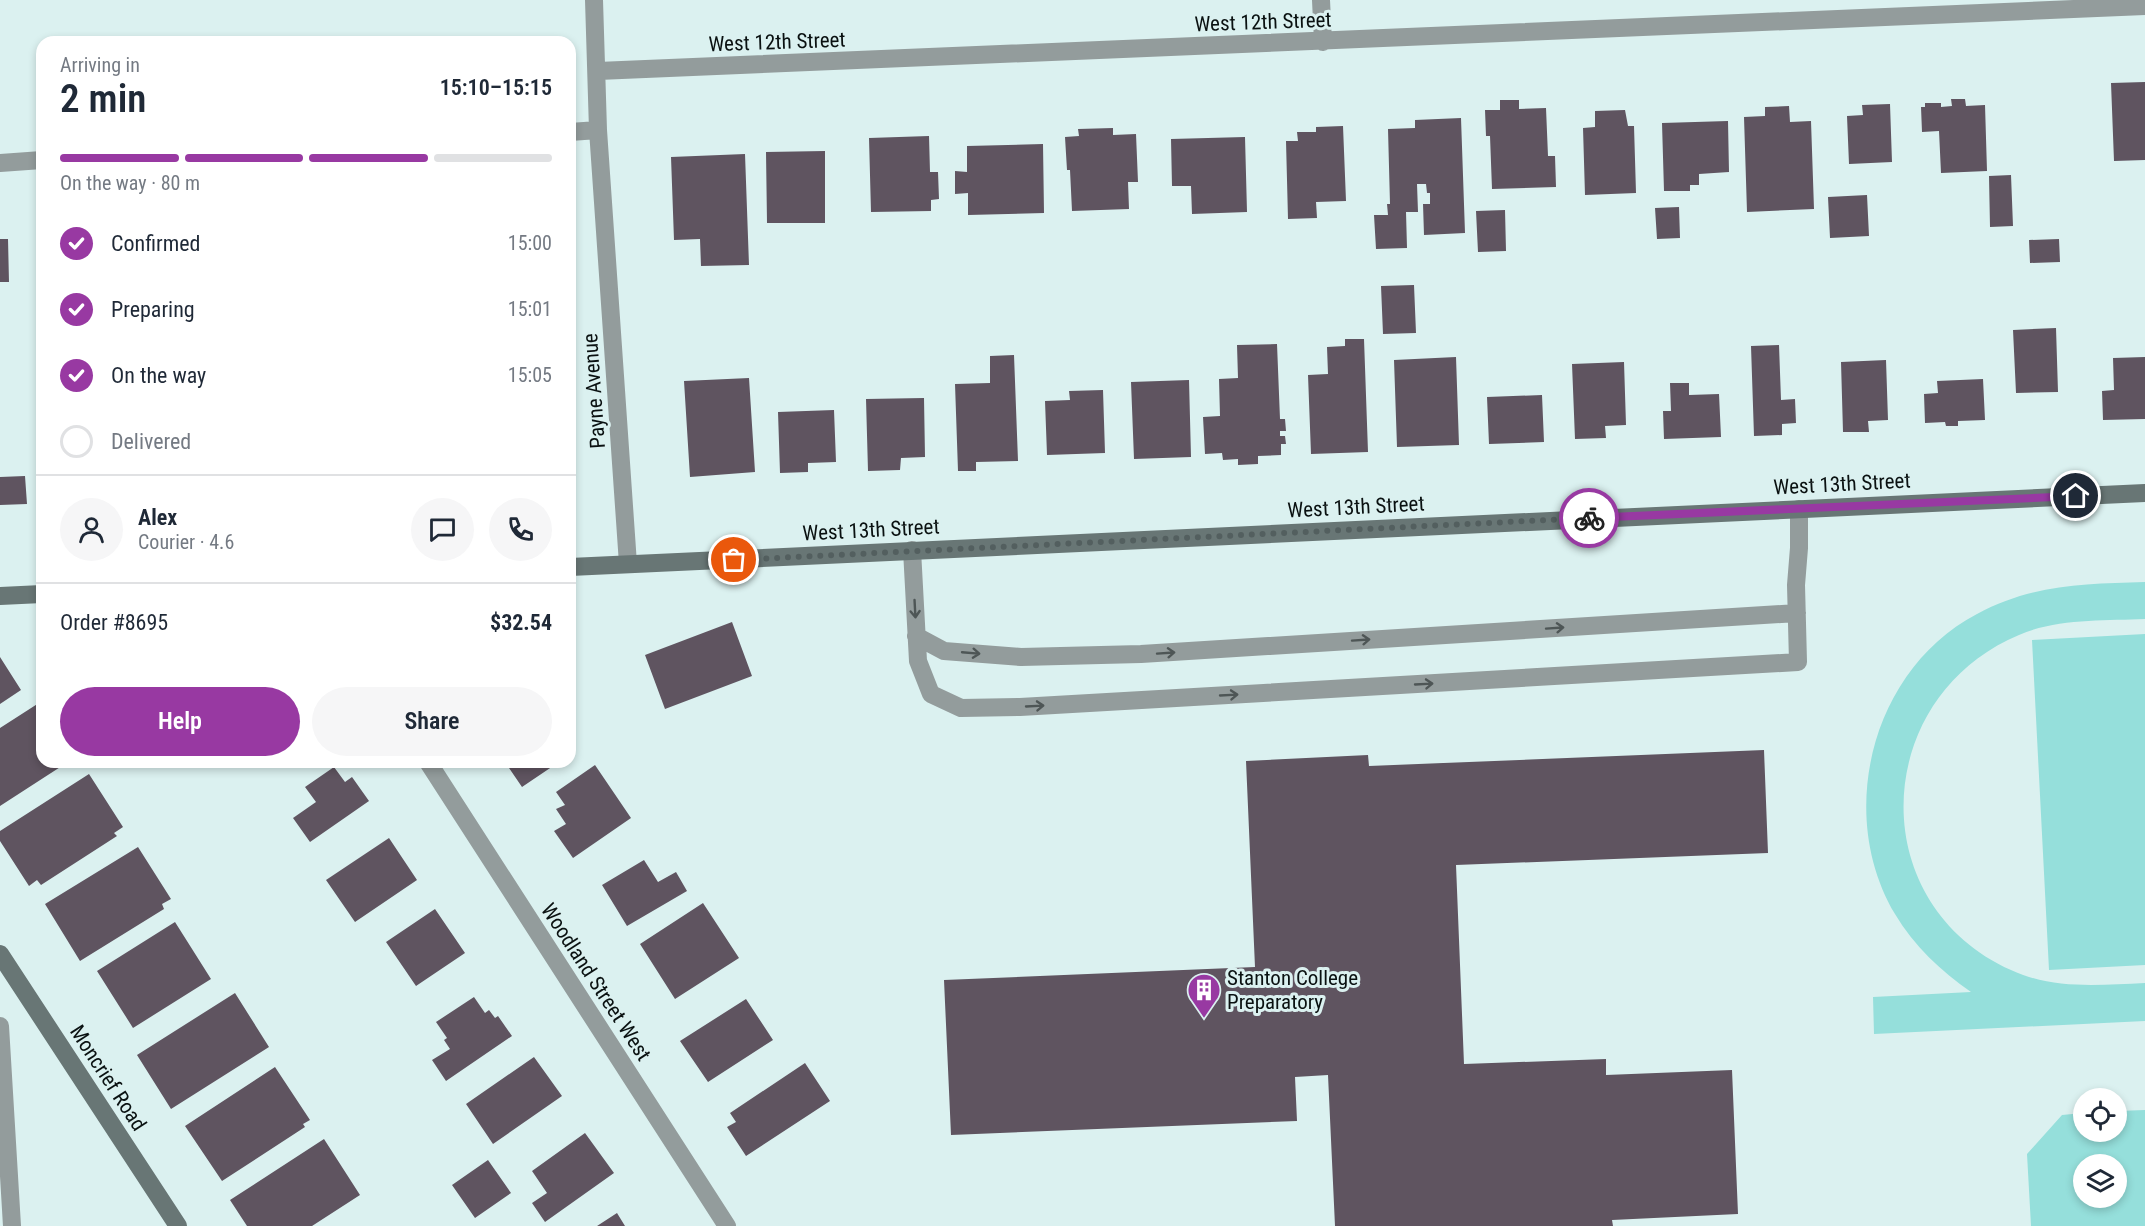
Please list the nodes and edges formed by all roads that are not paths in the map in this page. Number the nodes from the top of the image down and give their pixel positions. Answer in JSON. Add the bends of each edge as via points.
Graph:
{"nodes":[{"id":1,"x":594,"y":0,"type":"edge"},
{"id":2,"x":1321,"y":0,"type":"edge"},
{"id":3,"x":2145,"y":6,"type":"edge"},
{"id":4,"x":1323,"y":42,"type":"junction"},
{"id":5,"x":598,"y":71,"type":"junction"},
{"id":6,"x":598,"y":130,"type":"junction"},
{"id":7,"x":576,"y":132,"type":"edge"},
{"id":8,"x":36,"y":160,"type":"edge"},
{"id":9,"x":0,"y":162,"type":"edge"},
{"id":10,"x":2145,"y":494,"type":"edge"},
{"id":11,"x":1798,"y":508,"type":"junction"},
{"id":12,"x":912,"y":550,"type":"junction"},
{"id":13,"x":628,"y":564,"type":"junction"},
{"id":14,"x":576,"y":567,"type":"edge"},
{"id":15,"x":36,"y":594,"type":"edge"},
{"id":16,"x":0,"y":596,"type":"edge"},
{"id":17,"x":1797,"y":613,"type":"junction"},
{"id":18,"x":916,"y":636,"type":"junction"},
{"id":19,"x":432,"y":768,"type":"edge"},
{"id":20,"x":0,"y":954,"type":"edge"},
{"id":21,"x":0,"y":1026,"type":"edge"},
{"id":22,"x":12,"y":1226,"type":"edge"},
{"id":23,"x":178,"y":1226,"type":"edge"},
{"id":24,"x":727,"y":1226,"type":"edge"}],
"edges":[{"from":1,"to":5,"type":"street","name":"Payne Avenue"},
{"from":2,"to":4,"type":"street"},
{"from":3,"to":4,"type":"street","name":"West 12th Street"},
{"from":4,"to":5,"type":"street","name":"West 12th Street"},
{"from":5,"to":6,"type":"street","name":"Payne Avenue"},
{"from":6,"to":7,"type":"street"},
{"from":6,"to":13,"type":"street","name":"Payne Avenue"},
{"from":8,"to":9,"type":"street"},
{"from":10,"to":11,"type":"street","name":"West 13th Street"},
{"from":11,"to":12,"type":"street","name":"West 13th Street"},
{"from":11,"to":17,"type":"street"},
{"from":12,"to":13,"type":"street","name":"West 13th Street"},
{"from":12,"to":18,"type":"street","one_way":true},
{"from":13,"to":14,"type":"street","name":"West 13th Street"},
{"from":15,"to":16,"type":"street"},
{"from":18,"to":17,"type":"street","one_way":true,"via":[[944,651],[1021,657],[1119,655]]},
{"from":18,"to":17,"type":"street","one_way":true,"via":[[918,661],[931,694],[961,708],[1020,707],[1798,662]]},
{"from":19,"to":24,"type":"street","name":"Woodland Street West"},
{"from":20,"to":23,"type":"street","name":"Moncrief Road"},
{"from":21,"to":22,"type":"street"}]}
